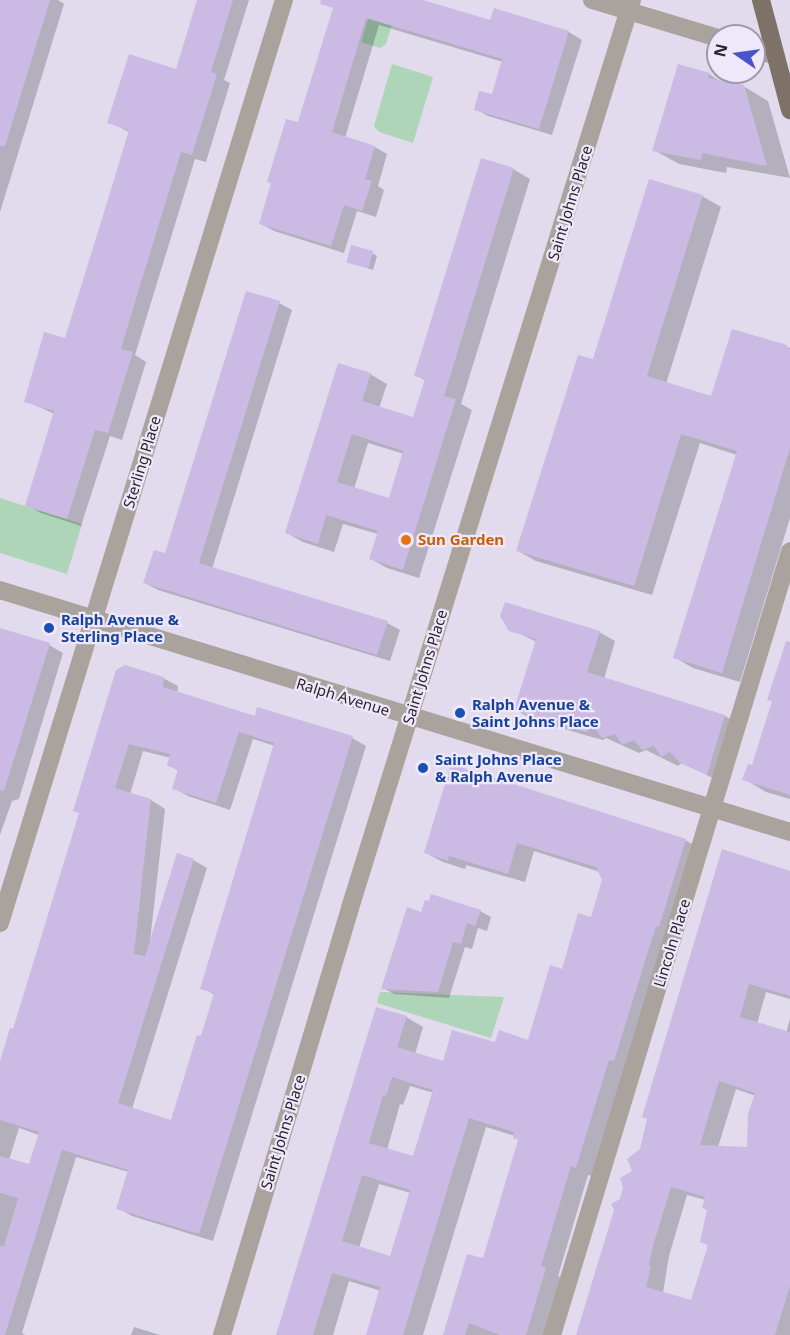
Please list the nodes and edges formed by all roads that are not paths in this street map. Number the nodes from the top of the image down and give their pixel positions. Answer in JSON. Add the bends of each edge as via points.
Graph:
{"nodes":[{"id":1,"x":284,"y":0,"type":"edge"},
{"id":2,"x":592,"y":0,"type":"edge"},
{"id":3,"x":761,"y":0,"type":"edge"},
{"id":4,"x":630,"y":6,"type":"edge"},
{"id":5,"x":706,"y":34,"type":"edge"},
{"id":6,"x":766,"y":53,"type":"edge"},
{"id":7,"x":783,"y":59,"type":"edge"},
{"id":8,"x":790,"y":72,"type":"edge"},
{"id":9,"x":790,"y":110,"type":"edge"},
{"id":10,"x":790,"y":551,"type":"edge"},
{"id":11,"x":0,"y":590,"type":"edge"},
{"id":12,"x":94,"y":619,"type":"junction"},
{"id":13,"x":409,"y":717,"type":"junction"},
{"id":14,"x":714,"y":809,"type":"junction"},
{"id":15,"x":790,"y":832,"type":"edge"},
{"id":16,"x":0,"y":923,"type":"edge"},
{"id":17,"x":222,"y":1335,"type":"edge"},
{"id":18,"x":552,"y":1335,"type":"edge"}],
"edges":[{"from":1,"to":12,"type":"street","name":"Sterling Place"},
{"from":2,"to":4,"type":"street"},
{"from":3,"to":7,"type":"main road"},
{"from":4,"to":5,"type":"street"},
{"from":4,"to":13,"type":"street","name":"Saint Johns Place"},
{"from":6,"to":7,"type":"street"},
{"from":7,"to":8,"type":"main road"},
{"from":7,"to":9,"type":"main road"},
{"from":10,"to":14,"type":"street","name":"Lincoln Place"},
{"from":11,"to":12,"type":"street","name":"Ralph Avenue"},
{"from":12,"to":13,"type":"street","name":"Ralph Avenue"},
{"from":12,"to":16,"type":"street","name":"Sterling Place"},
{"from":13,"to":14,"type":"street","name":"Ralph Avenue"},
{"from":13,"to":17,"type":"street","name":"Saint Johns Place"},
{"from":14,"to":15,"type":"street","name":"Ralph Avenue"},
{"from":14,"to":18,"type":"street","name":"Lincoln Place"}]}
